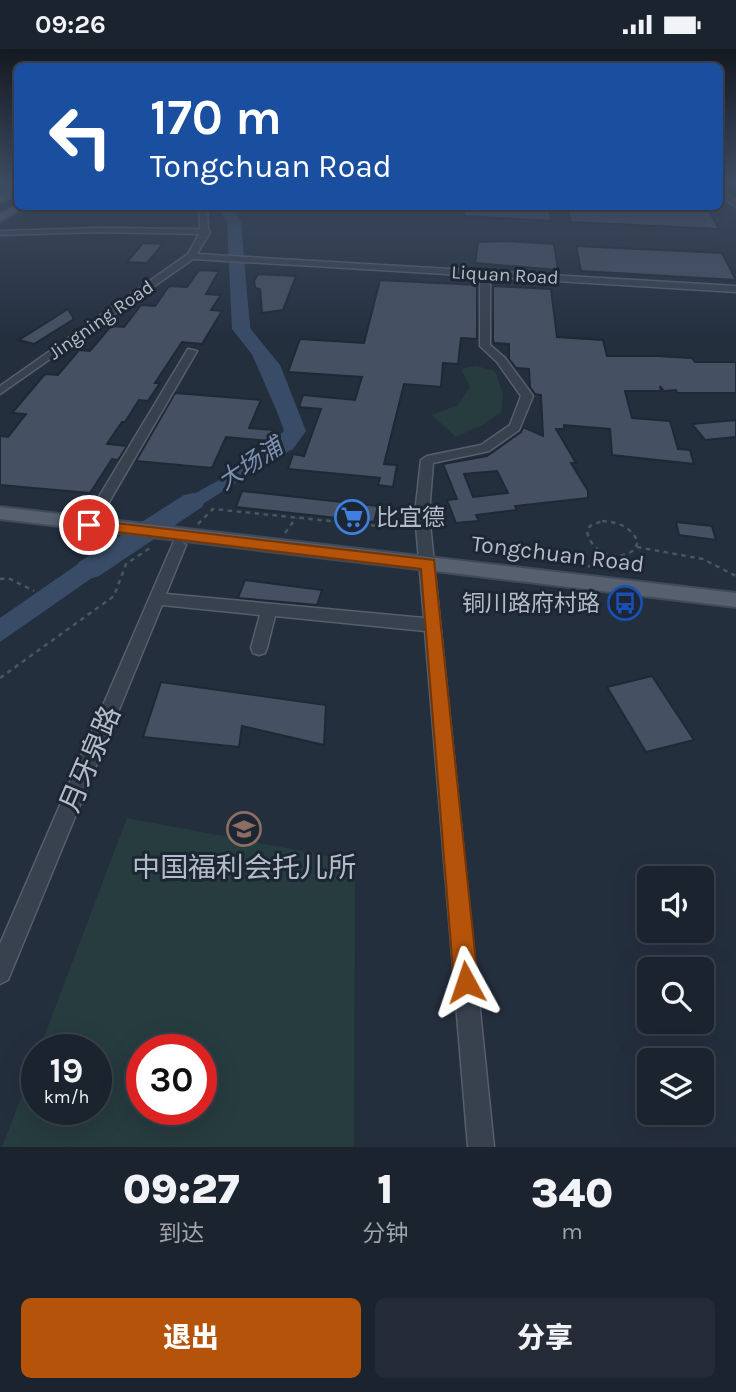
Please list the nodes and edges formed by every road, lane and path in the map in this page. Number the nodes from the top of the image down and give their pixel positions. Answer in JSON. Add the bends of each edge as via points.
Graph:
{"nodes":[{"id":1,"x":206,"y":233,"type":"edge"},
{"id":2,"x":191,"y":256,"type":"junction"},
{"id":3,"x":485,"y":274,"type":"junction"},
{"id":4,"x":736,"y":289,"type":"edge"},
{"id":5,"x":192,"y":351,"type":"dead end"},
{"id":6,"x":0,"y":391,"type":"edge"},
{"id":7,"x":0,"y":513,"type":"edge"},
{"id":8,"x":0,"y":524,"type":"edge"},
{"id":9,"x":89,"y":525,"type":"junction"},
{"id":10,"x":423,"y":530,"type":"junction"},
{"id":11,"x":126,"y":534,"type":"junction"},
{"id":12,"x":168,"y":540,"type":"junction"},
{"id":13,"x":637,"y":547,"type":"junction"},
{"id":14,"x":429,"y":569,"type":"junction"},
{"id":15,"x":736,"y":576,"type":"edge"},
{"id":16,"x":0,"y":579,"type":"edge"},
{"id":17,"x":34,"y":591,"type":"dead end"},
{"id":18,"x":156,"y":599,"type":"junction"},
{"id":19,"x":736,"y":600,"type":"edge"},
{"id":20,"x":269,"y":610,"type":"junction"},
{"id":21,"x":736,"y":610,"type":"edge"},
{"id":22,"x":433,"y":625,"type":"junction"},
{"id":23,"x":259,"y":648,"type":"dead end"},
{"id":24,"x":0,"y":678,"type":"edge"},
{"id":25,"x":0,"y":972,"type":"edge"},
{"id":26,"x":481,"y":1147,"type":"edge"}],
"edges":[{"from":1,"to":2,"type":"street","name":"Jingning Road"},
{"from":2,"to":3,"type":"street","name":"Liquan Road"},
{"from":2,"to":6,"type":"street","name":"Jingning Road"},
{"from":3,"to":4,"type":"street","name":"Liquan Road"},
{"from":3,"to":10,"type":"street","via":[[485,346],[527,396],[515,427],[485,448],[427,460]]},
{"from":5,"to":9,"type":"street"},
{"from":7,"to":9,"type":"main road","name":"Tongchuan Road"},
{"from":8,"to":11,"type":"main road","name":"Tongchuan Road"},
{"from":9,"to":11,"type":"main road","name":"Tongchuan Road"},
{"from":10,"to":12,"type":"path","via":[[213,509]]},
{"from":10,"to":14,"type":"street"},
{"from":11,"to":12,"type":"main road","name":"Tongchuan Road"},
{"from":12,"to":14,"type":"main road","name":"Tongchuan Road"},
{"from":12,"to":18,"type":"street","name":"月牙泉路"},
{"from":12,"to":24,"type":"path","via":[[126,564],[114,596]]},
{"from":13,"to":13,"type":"path","via":[[627,555],[610,555],[589,542],[587,531],[596,523],[618,523],[632,531]]},
{"from":13,"to":15,"type":"path","via":[[703,559]]},
{"from":14,"to":19,"type":"main road","name":"Tongchuan Road"},
{"from":14,"to":21,"type":"main road","name":"Tongchuan Road"},
{"from":14,"to":22,"type":"street"},
{"from":16,"to":17,"type":"path","via":[[8,578]]},
{"from":18,"to":20,"type":"street"},
{"from":18,"to":25,"type":"street","name":"月牙泉路"},
{"from":20,"to":22,"type":"street"},
{"from":20,"to":23,"type":"street"},
{"from":22,"to":26,"type":"street"}]}
